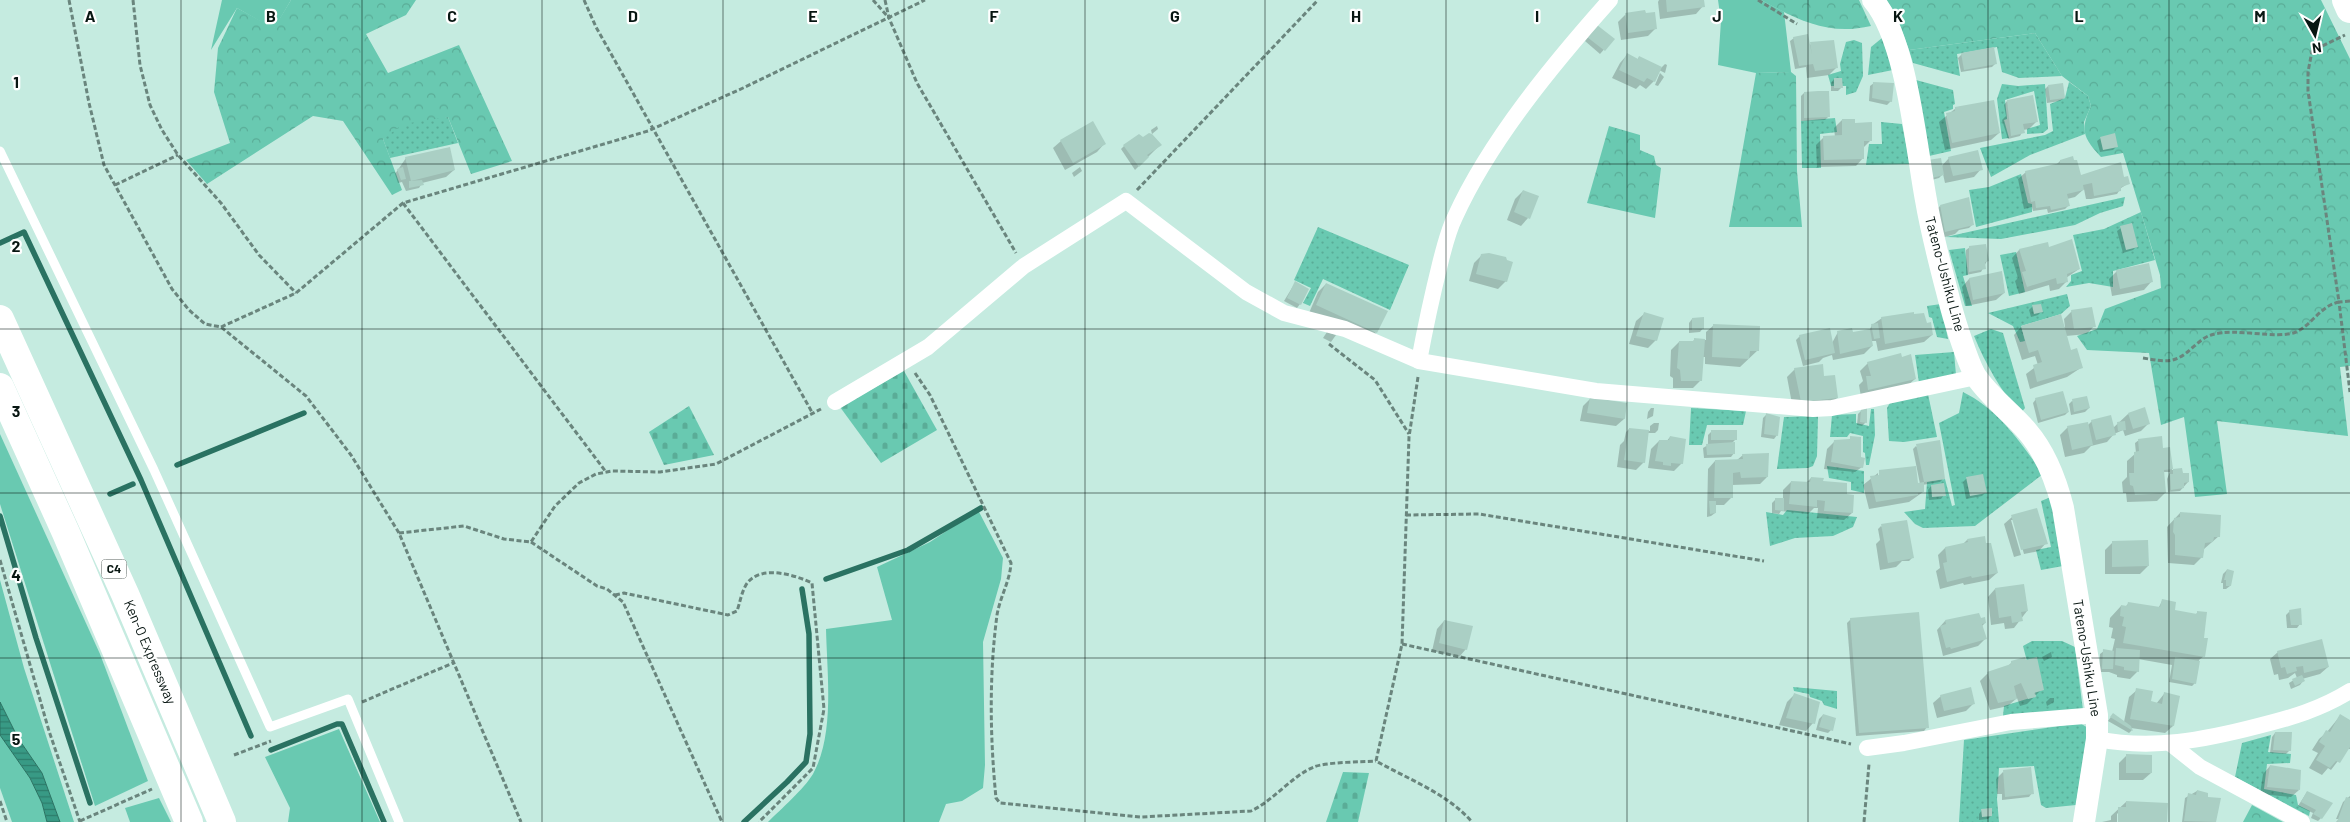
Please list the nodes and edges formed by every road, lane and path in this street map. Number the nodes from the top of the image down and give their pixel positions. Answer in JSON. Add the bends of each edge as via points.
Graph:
{"nodes":[{"id":1,"x":69,"y":0,"type":"edge"},
{"id":2,"x":133,"y":0,"type":"edge"},
{"id":3,"x":584,"y":0,"type":"edge"},
{"id":4,"x":873,"y":0,"type":"edge"},
{"id":5,"x":885,"y":0,"type":"edge"},
{"id":6,"x":925,"y":0,"type":"edge"},
{"id":7,"x":1318,"y":0,"type":"edge"},
{"id":8,"x":1610,"y":0,"type":"edge"},
{"id":9,"x":1758,"y":0,"type":"edge"},
{"id":10,"x":1873,"y":0,"type":"edge"},
{"id":11,"x":2346,"y":0,"type":"edge"},
{"id":12,"x":889,"y":18,"type":"junction"},
{"id":13,"x":2348,"y":22,"type":"edge"},
{"id":14,"x":1797,"y":24,"type":"dead end"},
{"id":15,"x":654,"y":128,"type":"junction"},
{"id":16,"x":0,"y":151,"type":"edge"},
{"id":17,"x":178,"y":155,"type":"junction"},
{"id":18,"x":115,"y":185,"type":"junction"},
{"id":19,"x":1126,"y":201,"type":"junction"},
{"id":20,"x":403,"y":203,"type":"junction"},
{"id":21,"x":1024,"y":266,"type":"junction"},
{"id":22,"x":296,"y":293,"type":"junction"},
{"id":23,"x":2350,"y":301,"type":"edge"},
{"id":24,"x":2339,"y":302,"type":"junction"},
{"id":25,"x":0,"y":319,"type":"edge"},
{"id":26,"x":221,"y":327,"type":"junction"},
{"id":27,"x":1326,"y":341,"type":"dead end"},
{"id":28,"x":2143,"y":358,"type":"dead end"},
{"id":29,"x":906,"y":360,"type":"junction"},
{"id":30,"x":1419,"y":361,"type":"junction"},
{"id":31,"x":1976,"y":377,"type":"junction"},
{"id":32,"x":0,"y":387,"type":"edge"},
{"id":33,"x":2350,"y":392,"type":"edge"},
{"id":34,"x":835,"y":402,"type":"joint"},
{"id":35,"x":813,"y":414,"type":"junction"},
{"id":36,"x":1409,"y":434,"type":"junction"},
{"id":37,"x":606,"y":472,"type":"junction"},
{"id":38,"x":1406,"y":515,"type":"junction"},
{"id":39,"x":399,"y":533,"type":"junction"},
{"id":40,"x":531,"y":542,"type":"junction"},
{"id":41,"x":0,"y":560,"type":"edge"},
{"id":42,"x":1764,"y":561,"type":"dead end"},
{"id":43,"x":615,"y":595,"type":"junction"},
{"id":44,"x":1402,"y":644,"type":"junction"},
{"id":45,"x":2350,"y":691,"type":"edge"},
{"id":46,"x":2096,"y":715,"type":"junction"},
{"id":47,"x":2097,"y":739,"type":"junction"},
{"id":48,"x":2171,"y":744,"type":"junction"},
{"id":49,"x":1868,"y":748,"type":"junction"},
{"id":50,"x":1376,"y":761,"type":"junction"},
{"id":51,"x":154,"y":788,"type":"dead end"},
{"id":52,"x":0,"y":800,"type":"edge"},
{"id":53,"x":7,"y":822,"type":"edge"},
{"id":54,"x":80,"y":822,"type":"edge"},
{"id":55,"x":189,"y":822,"type":"edge"},
{"id":56,"x":222,"y":822,"type":"edge"},
{"id":57,"x":399,"y":822,"type":"edge"},
{"id":58,"x":522,"y":822,"type":"edge"},
{"id":59,"x":722,"y":822,"type":"edge"},
{"id":60,"x":759,"y":822,"type":"edge"},
{"id":61,"x":1472,"y":822,"type":"edge"},
{"id":62,"x":1864,"y":822,"type":"edge"},
{"id":63,"x":2084,"y":822,"type":"edge"},
{"id":64,"x":2302,"y":822,"type":"edge"}],
"edges":[{"from":1,"to":18,"type":"path","via":[[104,165]]},
{"from":2,"to":17,"type":"path","via":[[140,65],[150,105]]},
{"from":3,"to":15,"type":"path"},
{"from":4,"to":12,"type":"path"},
{"from":5,"to":12,"type":"path"},
{"from":6,"to":12,"type":"path"},
{"from":7,"to":19,"type":"path"},
{"from":8,"to":30,"type":"street","via":[[1567,48],[1507,130],[1478,172],[1454,217],[1429,308]]},
{"from":9,"to":14,"type":"path"},
{"from":10,"to":31,"type":"main road","name":"Tateno-Ushiku Line","via":[[1899,56],[1926,202],[1948,296]]},
{"from":11,"to":13,"type":"highway"},
{"from":12,"to":15,"type":"path"},
{"from":12,"to":21,"type":"path","via":[[917,83]]},
{"from":13,"to":24,"type":"path","via":[[2312,51],[2308,72]]},
{"from":15,"to":20,"type":"path"},
{"from":15,"to":35,"type":"path"},
{"from":16,"to":57,"type":"lane","via":[[154,470],[270,727],[348,698]]},
{"from":17,"to":18,"type":"path"},
{"from":17,"to":22,"type":"path","via":[[221,203],[259,255]]},
{"from":18,"to":26,"type":"path","via":[[172,289],[205,324]]},
{"from":19,"to":21,"type":"street"},
{"from":19,"to":30,"type":"street","via":[[1246,292],[1284,313],[1345,329]]},
{"from":20,"to":22,"type":"path"},
{"from":20,"to":37,"type":"path"},
{"from":21,"to":29,"type":"street","via":[[928,347]]},
{"from":22,"to":26,"type":"path"},
{"from":23,"to":24,"type":"path"},
{"from":24,"to":28,"type":"path","via":[[2328,304],[2297,332],[2212,335],[2176,360],[2164,362]]},
{"from":24,"to":33,"type":"path"},
{"from":25,"to":56,"type":"highway","name":"Ken-O Expressway","number":"C4","via":[[125,594]]},
{"from":26,"to":39,"type":"path","via":[[306,396],[351,455]]},
{"from":27,"to":36,"type":"path","via":[[1375,380]]},
{"from":29,"to":34,"type":"street"},
{"from":29,"to":50,"type":"path","via":[[930,395],[1011,564],[998,612],[994,648],[991,742],[996,798],[1000,803],[1141,817],[1251,811],[1264,805],[1314,766]]},
{"from":30,"to":31,"type":"street","via":[[1596,391],[1813,409],[1832,408]]},
{"from":30,"to":36,"type":"path"},
{"from":31,"to":46,"type":"main road","name":"Tateno-Ushiku Line","via":[[2026,430],[2056,477]]},
{"from":32,"to":55,"type":"highway","number":"C4"},
{"from":34,"to":35,"type":"path"},
{"from":35,"to":37,"type":"path","via":[[716,464],[660,472]]},
{"from":36,"to":38,"type":"path"},
{"from":37,"to":40,"type":"path","via":[[579,483],[555,506]]},
{"from":38,"to":42,"type":"path","via":[[1479,514]]},
{"from":38,"to":44,"type":"path"},
{"from":39,"to":40,"type":"path","via":[[464,526],[504,539]]},
{"from":39,"to":58,"type":"path"},
{"from":40,"to":43,"type":"path"},
{"from":41,"to":54,"type":"path","via":[[49,731]]},
{"from":43,"to":59,"type":"path","via":[[623,602]]},
{"from":43,"to":60,"type":"path","via":[[624,593],[728,616],[736,612],[747,583],[754,577],[769,572],[812,583],[824,709],[813,768]]},
{"from":44,"to":49,"type":"path"},
{"from":44,"to":50,"type":"path"},
{"from":45,"to":48,"type":"street","via":[[2333,702],[2284,719],[2203,740]]},
{"from":46,"to":47,"type":"main road","name":"Tateno-Ushiku Line"},
{"from":46,"to":49,"type":"street","via":[[2012,722]]},
{"from":47,"to":48,"type":"street","via":[[2133,744]]},
{"from":47,"to":63,"type":"main road","name":"Tateno-Ushiku Line"},
{"from":48,"to":64,"type":"street","via":[[2200,767]]},
{"from":49,"to":62,"type":"path","via":[[1870,761]]},
{"from":50,"to":61,"type":"path","via":[[1444,799]]},
{"from":51,"to":54,"type":"path"},
{"from":52,"to":53,"type":"path"}]}
